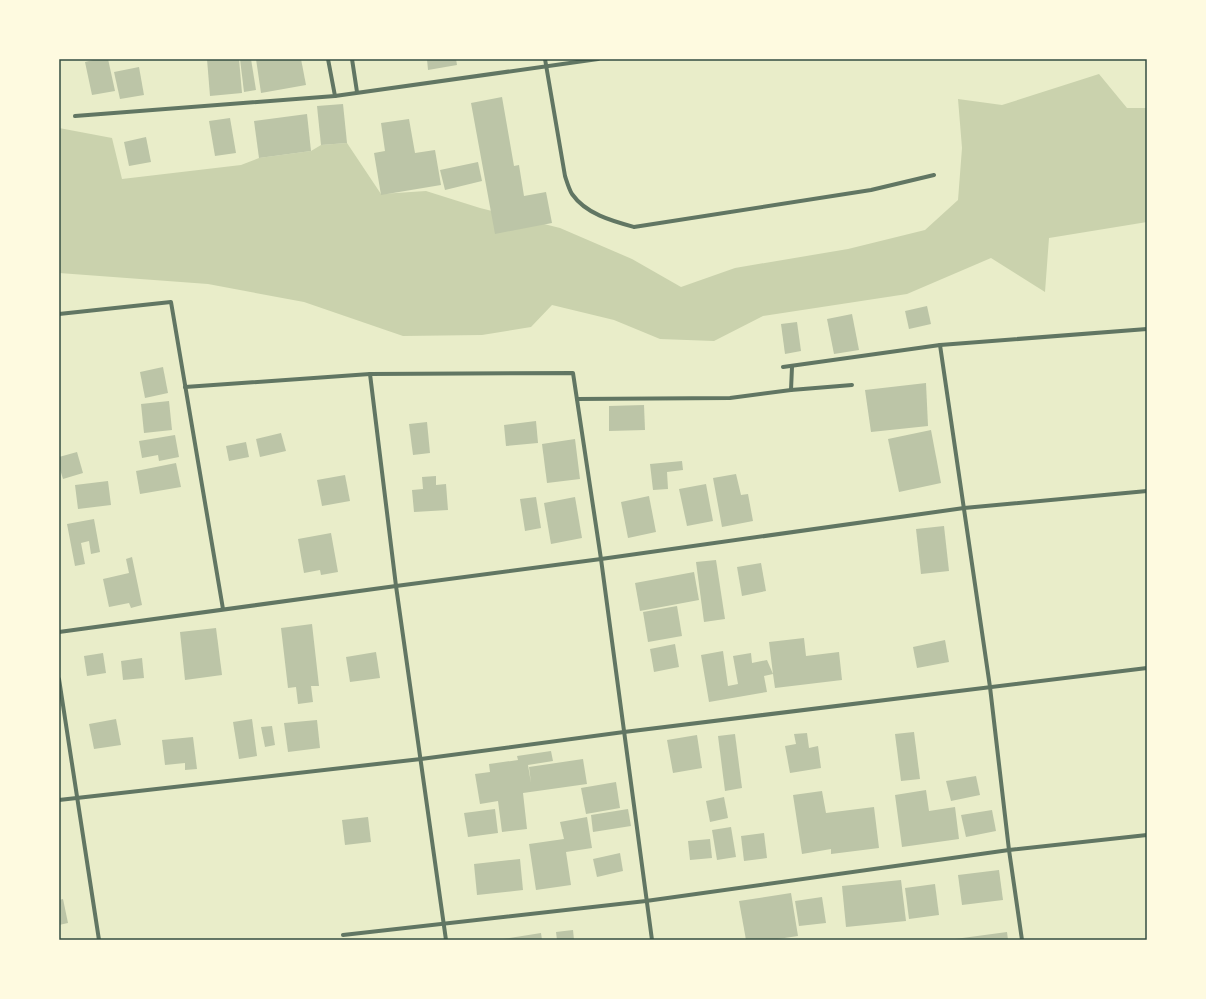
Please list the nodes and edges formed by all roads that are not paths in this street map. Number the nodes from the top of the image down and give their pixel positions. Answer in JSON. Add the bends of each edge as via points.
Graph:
{"nodes":[{"id":1,"x":328,"y":59,"type":"edge"},
{"id":2,"x":352,"y":59,"type":"edge"},
{"id":3,"x":545,"y":59,"type":"edge"},
{"id":4,"x":598,"y":59,"type":"edge"},
{"id":5,"x":547,"y":66,"type":"junction"},
{"id":6,"x":357,"y":92,"type":"junction"},
{"id":7,"x":335,"y":96,"type":"junction"},
{"id":8,"x":75,"y":116,"type":"dead end"},
{"id":9,"x":934,"y":175,"type":"dead end"},
{"id":10,"x":59,"y":314,"type":"edge"},
{"id":11,"x":1147,"y":329,"type":"edge"},
{"id":12,"x":940,"y":345,"type":"junction"},
{"id":13,"x":792,"y":367,"type":"junction"},
{"id":14,"x":783,"y":368,"type":"dead end"},
{"id":15,"x":370,"y":374,"type":"junction"},
{"id":16,"x":852,"y":386,"type":"dead end"},
{"id":17,"x":185,"y":387,"type":"junction"},
{"id":18,"x":791,"y":390,"type":"junction"},
{"id":19,"x":577,"y":399,"type":"junction"},
{"id":20,"x":1147,"y":491,"type":"edge"},
{"id":21,"x":964,"y":508,"type":"junction"},
{"id":22,"x":601,"y":559,"type":"junction"},
{"id":23,"x":396,"y":586,"type":"junction"},
{"id":24,"x":223,"y":609,"type":"junction"},
{"id":25,"x":59,"y":632,"type":"edge"},
{"id":26,"x":1147,"y":668,"type":"edge"},
{"id":27,"x":59,"y":679,"type":"edge"},
{"id":28,"x":990,"y":687,"type":"junction"},
{"id":29,"x":624,"y":732,"type":"junction"},
{"id":30,"x":421,"y":759,"type":"junction"},
{"id":31,"x":77,"y":798,"type":"junction"},
{"id":32,"x":59,"y":800,"type":"edge"},
{"id":33,"x":1147,"y":835,"type":"edge"},
{"id":34,"x":1009,"y":850,"type":"junction"},
{"id":35,"x":646,"y":901,"type":"junction"},
{"id":36,"x":444,"y":923,"type":"junction"},
{"id":37,"x":343,"y":935,"type":"dead end"},
{"id":38,"x":99,"y":940,"type":"edge"},
{"id":39,"x":446,"y":940,"type":"edge"},
{"id":40,"x":652,"y":940,"type":"edge"},
{"id":41,"x":1022,"y":940,"type":"edge"}],
"edges":[{"from":1,"to":7,"type":"street"},
{"from":2,"to":6,"type":"street"},
{"from":3,"to":5,"type":"street"},
{"from":4,"to":5,"type":"street"},
{"from":5,"to":6,"type":"street"},
{"from":5,"to":9,"type":"street","via":[[565,176],[572,193],[586,208],[607,219],[634,227],[871,190]]},
{"from":6,"to":7,"type":"street"},
{"from":7,"to":8,"type":"street"},
{"from":10,"to":17,"type":"street","via":[[171,302]]},
{"from":11,"to":12,"type":"street"},
{"from":12,"to":13,"type":"street"},
{"from":12,"to":21,"type":"street"},
{"from":13,"to":14,"type":"street"},
{"from":13,"to":18,"type":"street"},
{"from":15,"to":17,"type":"street"},
{"from":15,"to":19,"type":"street","via":[[573,373]]},
{"from":15,"to":23,"type":"street"},
{"from":16,"to":18,"type":"street"},
{"from":17,"to":24,"type":"street"},
{"from":18,"to":19,"type":"street","via":[[730,398]]},
{"from":19,"to":22,"type":"street"},
{"from":20,"to":21,"type":"street"},
{"from":21,"to":22,"type":"street"},
{"from":21,"to":28,"type":"street"},
{"from":22,"to":23,"type":"street"},
{"from":22,"to":29,"type":"street"},
{"from":23,"to":24,"type":"street"},
{"from":23,"to":30,"type":"street"},
{"from":24,"to":25,"type":"street"},
{"from":26,"to":28,"type":"street"},
{"from":27,"to":31,"type":"street"},
{"from":28,"to":29,"type":"street"},
{"from":28,"to":34,"type":"street"},
{"from":29,"to":30,"type":"street"},
{"from":29,"to":35,"type":"street"},
{"from":30,"to":31,"type":"street"},
{"from":30,"to":36,"type":"street"},
{"from":31,"to":32,"type":"street"},
{"from":31,"to":38,"type":"street"},
{"from":33,"to":34,"type":"street"},
{"from":34,"to":35,"type":"street"},
{"from":34,"to":41,"type":"street"},
{"from":35,"to":36,"type":"street"},
{"from":35,"to":40,"type":"street"},
{"from":36,"to":37,"type":"street"},
{"from":36,"to":39,"type":"street"}]}
